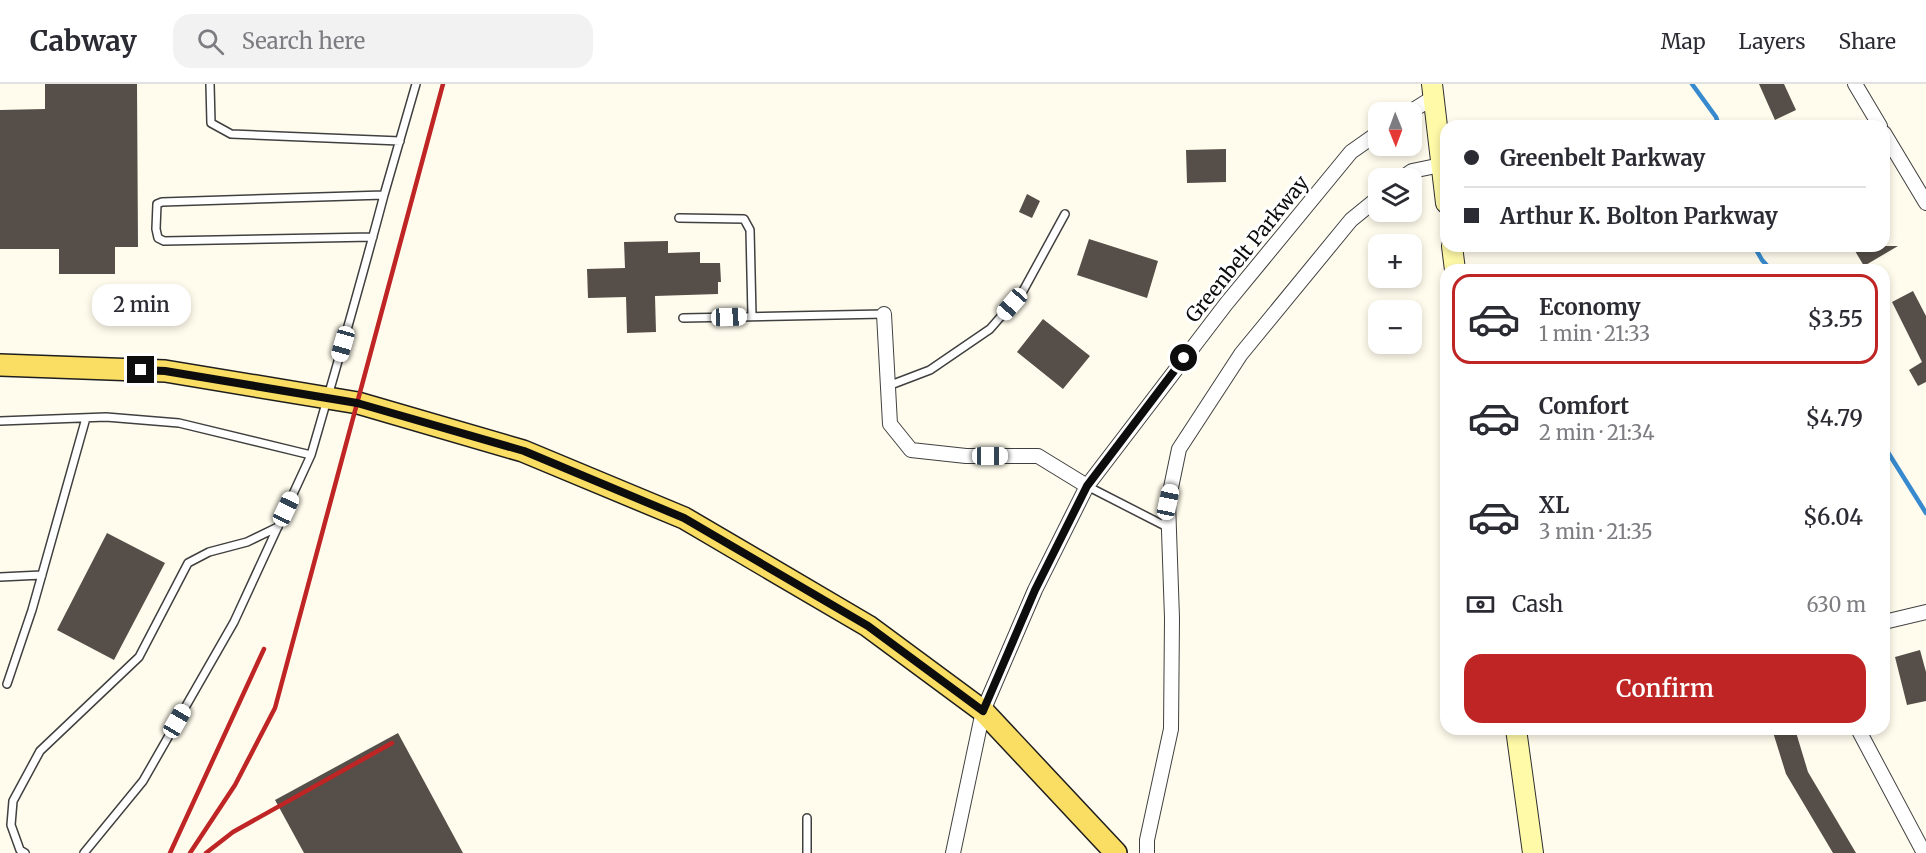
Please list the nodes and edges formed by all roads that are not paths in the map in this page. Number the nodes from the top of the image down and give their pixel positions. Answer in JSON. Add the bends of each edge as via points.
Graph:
{"nodes":[{"id":1,"x":210,"y":84,"type":"edge"},
{"id":2,"x":416,"y":84,"type":"edge"},
{"id":3,"x":1855,"y":84,"type":"edge"},
{"id":4,"x":1433,"y":90,"type":"edge"},
{"id":5,"x":1420,"y":102,"type":"edge"},
{"id":6,"x":1876,"y":120,"type":"edge"},
{"id":7,"x":1368,"y":140,"type":"edge"},
{"id":8,"x":400,"y":141,"type":"junction"},
{"id":9,"x":1890,"y":143,"type":"edge"},
{"id":10,"x":1440,"y":156,"type":"edge"},
{"id":11,"x":1440,"y":165,"type":"edge"},
{"id":12,"x":1422,"y":169,"type":"edge"},
{"id":13,"x":384,"y":195,"type":"junction"},
{"id":14,"x":1926,"y":203,"type":"edge"},
{"id":15,"x":1368,"y":206,"type":"edge"},
{"id":16,"x":1065,"y":214,"type":"dead end"},
{"id":17,"x":679,"y":218,"type":"dead end"},
{"id":18,"x":373,"y":237,"type":"junction"},
{"id":19,"x":884,"y":314,"type":"joint"},
{"id":20,"x":752,"y":316,"type":"junction"},
{"id":21,"x":682,"y":318,"type":"dead end"},
{"id":22,"x":0,"y":365,"type":"edge"},
{"id":23,"x":888,"y":386,"type":"junction"},
{"id":24,"x":327,"y":398,"type":"junction"},
{"id":25,"x":86,"y":418,"type":"junction"},
{"id":26,"x":0,"y":422,"type":"edge"},
{"id":27,"x":311,"y":456,"type":"junction"},
{"id":28,"x":1087,"y":486,"type":"junction"},
{"id":29,"x":278,"y":527,"type":"junction"},
{"id":30,"x":1169,"y":528,"type":"junction"},
{"id":31,"x":42,"y":575,"type":"junction"},
{"id":32,"x":0,"y":577,"type":"edge"},
{"id":33,"x":1926,"y":612,"type":"edge"},
{"id":34,"x":1890,"y":621,"type":"edge"},
{"id":35,"x":7,"y":684,"type":"dead end"},
{"id":36,"x":983,"y":711,"type":"junction"},
{"id":37,"x":1517,"y":735,"type":"edge"},
{"id":38,"x":1861,"y":735,"type":"edge"},
{"id":39,"x":807,"y":818,"type":"dead end"},
{"id":40,"x":25,"y":853,"type":"edge"},
{"id":41,"x":84,"y":853,"type":"edge"},
{"id":42,"x":807,"y":853,"type":"edge"},
{"id":43,"x":953,"y":853,"type":"edge"},
{"id":44,"x":1116,"y":853,"type":"edge"},
{"id":45,"x":1147,"y":853,"type":"edge"},
{"id":46,"x":1533,"y":853,"type":"edge"},
{"id":47,"x":1924,"y":853,"type":"edge"}],
"edges":[{"from":1,"to":8,"type":"lane","via":[[211,123],[231,134]]},
{"from":2,"to":8,"type":"lane"},
{"from":3,"to":6,"type":"street"},
{"from":4,"to":5,"type":"street"},
{"from":4,"to":10,"type":"main road"},
{"from":7,"to":28,"type":"street","name":"Greenbelt Parkway","via":[[1351,152],[1226,304]]},
{"from":8,"to":13,"type":"lane"},
{"from":9,"to":14,"type":"street"},
{"from":11,"to":12,"type":"street"},
{"from":13,"to":18,"type":"lane"},
{"from":13,"to":18,"type":"lane","via":[[162,202],[155,212],[158,237],[164,241]]},
{"from":15,"to":30,"type":"street","via":[[1351,220],[1241,354],[1179,449],[1168,502]]},
{"from":16,"to":23,"type":"lane","via":[[1023,291],[990,329],[930,370]]},
{"from":17,"to":20,"type":"lane","via":[[744,219],[750,230]]},
{"from":18,"to":24,"type":"lane"},
{"from":19,"to":20,"type":"lane"},
{"from":19,"to":23,"type":"street"},
{"from":20,"to":21,"type":"lane"},
{"from":22,"to":24,"type":"main road","via":[[165,371]]},
{"from":23,"to":28,"type":"street","via":[[890,424],[911,450],[966,456],[1038,456]]},
{"from":24,"to":27,"type":"lane"},
{"from":24,"to":36,"type":"main road","via":[[524,451],[684,518],[868,626]]},
{"from":25,"to":26,"type":"lane"},
{"from":25,"to":27,"type":"lane","via":[[179,423]]},
{"from":25,"to":31,"type":"lane"},
{"from":27,"to":29,"type":"lane"},
{"from":28,"to":30,"type":"lane"},
{"from":28,"to":36,"type":"street","name":"Greenbelt Parkway","via":[[1035,590]]},
{"from":29,"to":40,"type":"lane","via":[[188,563],[139,657],[40,751],[13,801],[11,825],[20,850]]},
{"from":29,"to":41,"type":"lane","via":[[234,622],[143,781]]},
{"from":30,"to":45,"type":"street","via":[[1172,729]]},
{"from":31,"to":32,"type":"lane"},
{"from":31,"to":35,"type":"lane"},
{"from":33,"to":34,"type":"street"},
{"from":36,"to":43,"type":"street","name":"Greenbelt Parkway"},
{"from":36,"to":44,"type":"main road"},
{"from":37,"to":46,"type":"main road"},
{"from":38,"to":47,"type":"street"},
{"from":39,"to":42,"type":"lane"}]}
